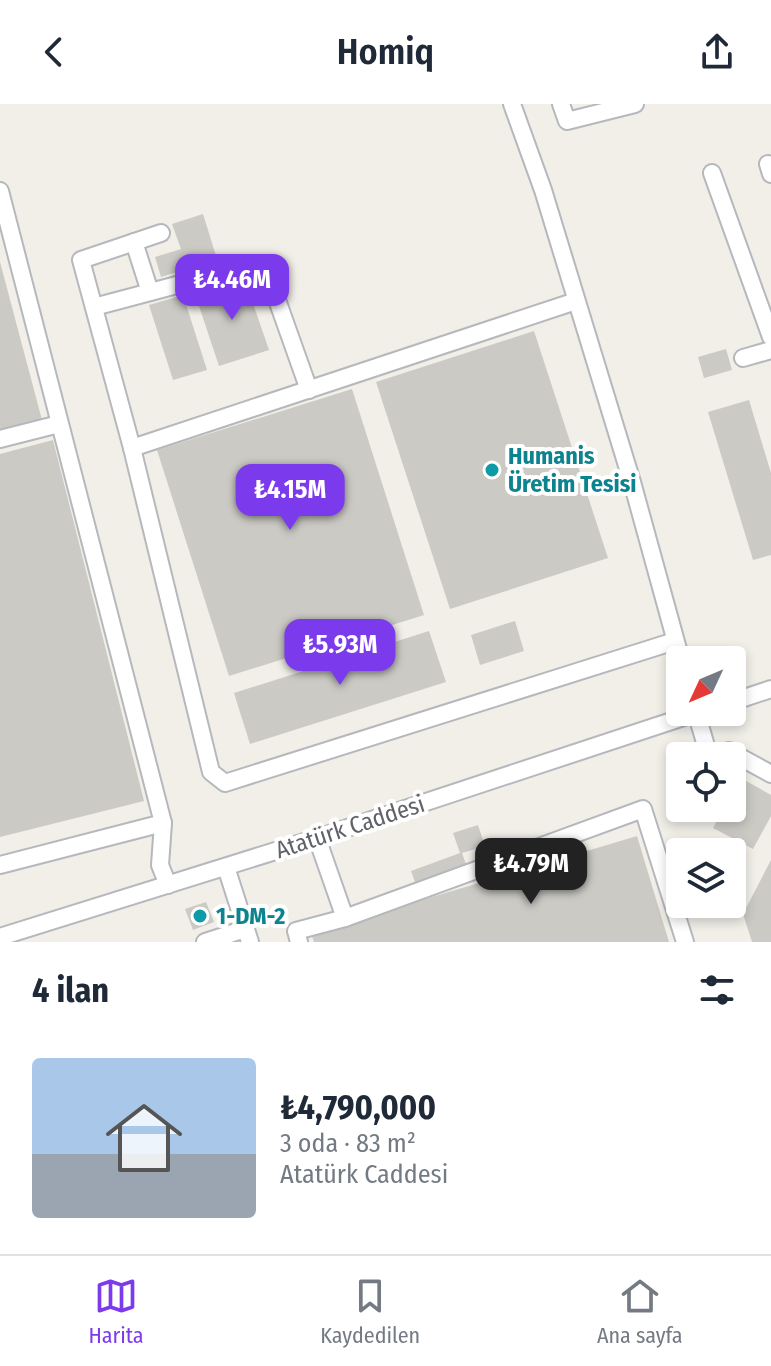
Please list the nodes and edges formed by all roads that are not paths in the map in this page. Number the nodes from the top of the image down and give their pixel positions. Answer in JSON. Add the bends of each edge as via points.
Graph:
{"nodes":[{"id":1,"x":512,"y":104,"type":"edge"},
{"id":2,"x":561,"y":104,"type":"edge"},
{"id":3,"x":635,"y":104,"type":"edge"},
{"id":4,"x":712,"y":173,"type":"dead end"},
{"id":5,"x":0,"y":191,"type":"edge"},
{"id":6,"x":161,"y":233,"type":"dead end"},
{"id":7,"x":134,"y":242,"type":"junction"},
{"id":8,"x":150,"y":292,"type":"junction"},
{"id":9,"x":576,"y":301,"type":"junction"},
{"id":10,"x":94,"y":307,"type":"junction"},
{"id":11,"x":771,"y":337,"type":"edge"},
{"id":12,"x":771,"y":350,"type":"edge"},
{"id":13,"x":743,"y":358,"type":"dead end"},
{"id":14,"x":309,"y":390,"type":"junction"},
{"id":15,"x":59,"y":424,"type":"junction"},
{"id":16,"x":0,"y":439,"type":"edge"},
{"id":17,"x":132,"y":448,"type":"junction"},
{"id":18,"x":675,"y":641,"type":"junction"},
{"id":19,"x":677,"y":646,"type":"edge"},
{"id":20,"x":771,"y":689,"type":"edge"},
{"id":21,"x":746,"y":697,"type":"edge"},
{"id":22,"x":666,"y":722,"type":"edge"},
{"id":23,"x":746,"y":760,"type":"edge"},
{"id":24,"x":771,"y":774,"type":"edge"},
{"id":25,"x":163,"y":823,"type":"junction"},
{"id":26,"x":317,"y":838,"type":"junction"},
{"id":27,"x":0,"y":865,"type":"edge"},
{"id":28,"x":226,"y":867,"type":"junction"},
{"id":29,"x":168,"y":885,"type":"junction"},
{"id":30,"x":345,"y":918,"type":"junction"},
{"id":31,"x":248,"y":935,"type":"edge"},
{"id":32,"x":0,"y":937,"type":"edge"},
{"id":33,"x":205,"y":942,"type":"edge"},
{"id":34,"x":299,"y":942,"type":"edge"},
{"id":35,"x":685,"y":942,"type":"edge"}],
"edges":[{"from":1,"to":9,"type":"street"},
{"from":2,"to":3,"type":"street","via":[[567,121]]},
{"from":4,"to":11,"type":"street"},
{"from":5,"to":15,"type":"street"},
{"from":6,"to":7,"type":"street"},
{"from":7,"to":8,"type":"street"},
{"from":7,"to":10,"type":"street","via":[[81,260]]},
{"from":8,"to":10,"type":"street"},
{"from":8,"to":14,"type":"street","via":[[252,265],[262,267]]},
{"from":9,"to":14,"type":"street"},
{"from":9,"to":18,"type":"street"},
{"from":10,"to":17,"type":"street"},
{"from":12,"to":13,"type":"street"},
{"from":14,"to":17,"type":"street"},
{"from":15,"to":16,"type":"street"},
{"from":15,"to":25,"type":"street"},
{"from":17,"to":18,"type":"street","via":[[211,772],[225,783]]},
{"from":18,"to":19,"type":"street"},
{"from":20,"to":21,"type":"street"},
{"from":22,"to":26,"type":"street","name":"Atatürk Caddesi"},
{"from":23,"to":24,"type":"street"},
{"from":25,"to":27,"type":"street"},
{"from":25,"to":29,"type":"street","via":[[160,865]]},
{"from":26,"to":28,"type":"street","name":"Atatürk Caddesi"},
{"from":26,"to":30,"type":"street"},
{"from":28,"to":29,"type":"street","name":"Atatürk Caddesi"},
{"from":28,"to":31,"type":"street"},
{"from":29,"to":32,"type":"street","name":"Atatürk Caddesi"},
{"from":30,"to":34,"type":"street","via":[[296,931]]},
{"from":30,"to":35,"type":"street","via":[[643,809]]},
{"from":31,"to":33,"type":"street"}]}
